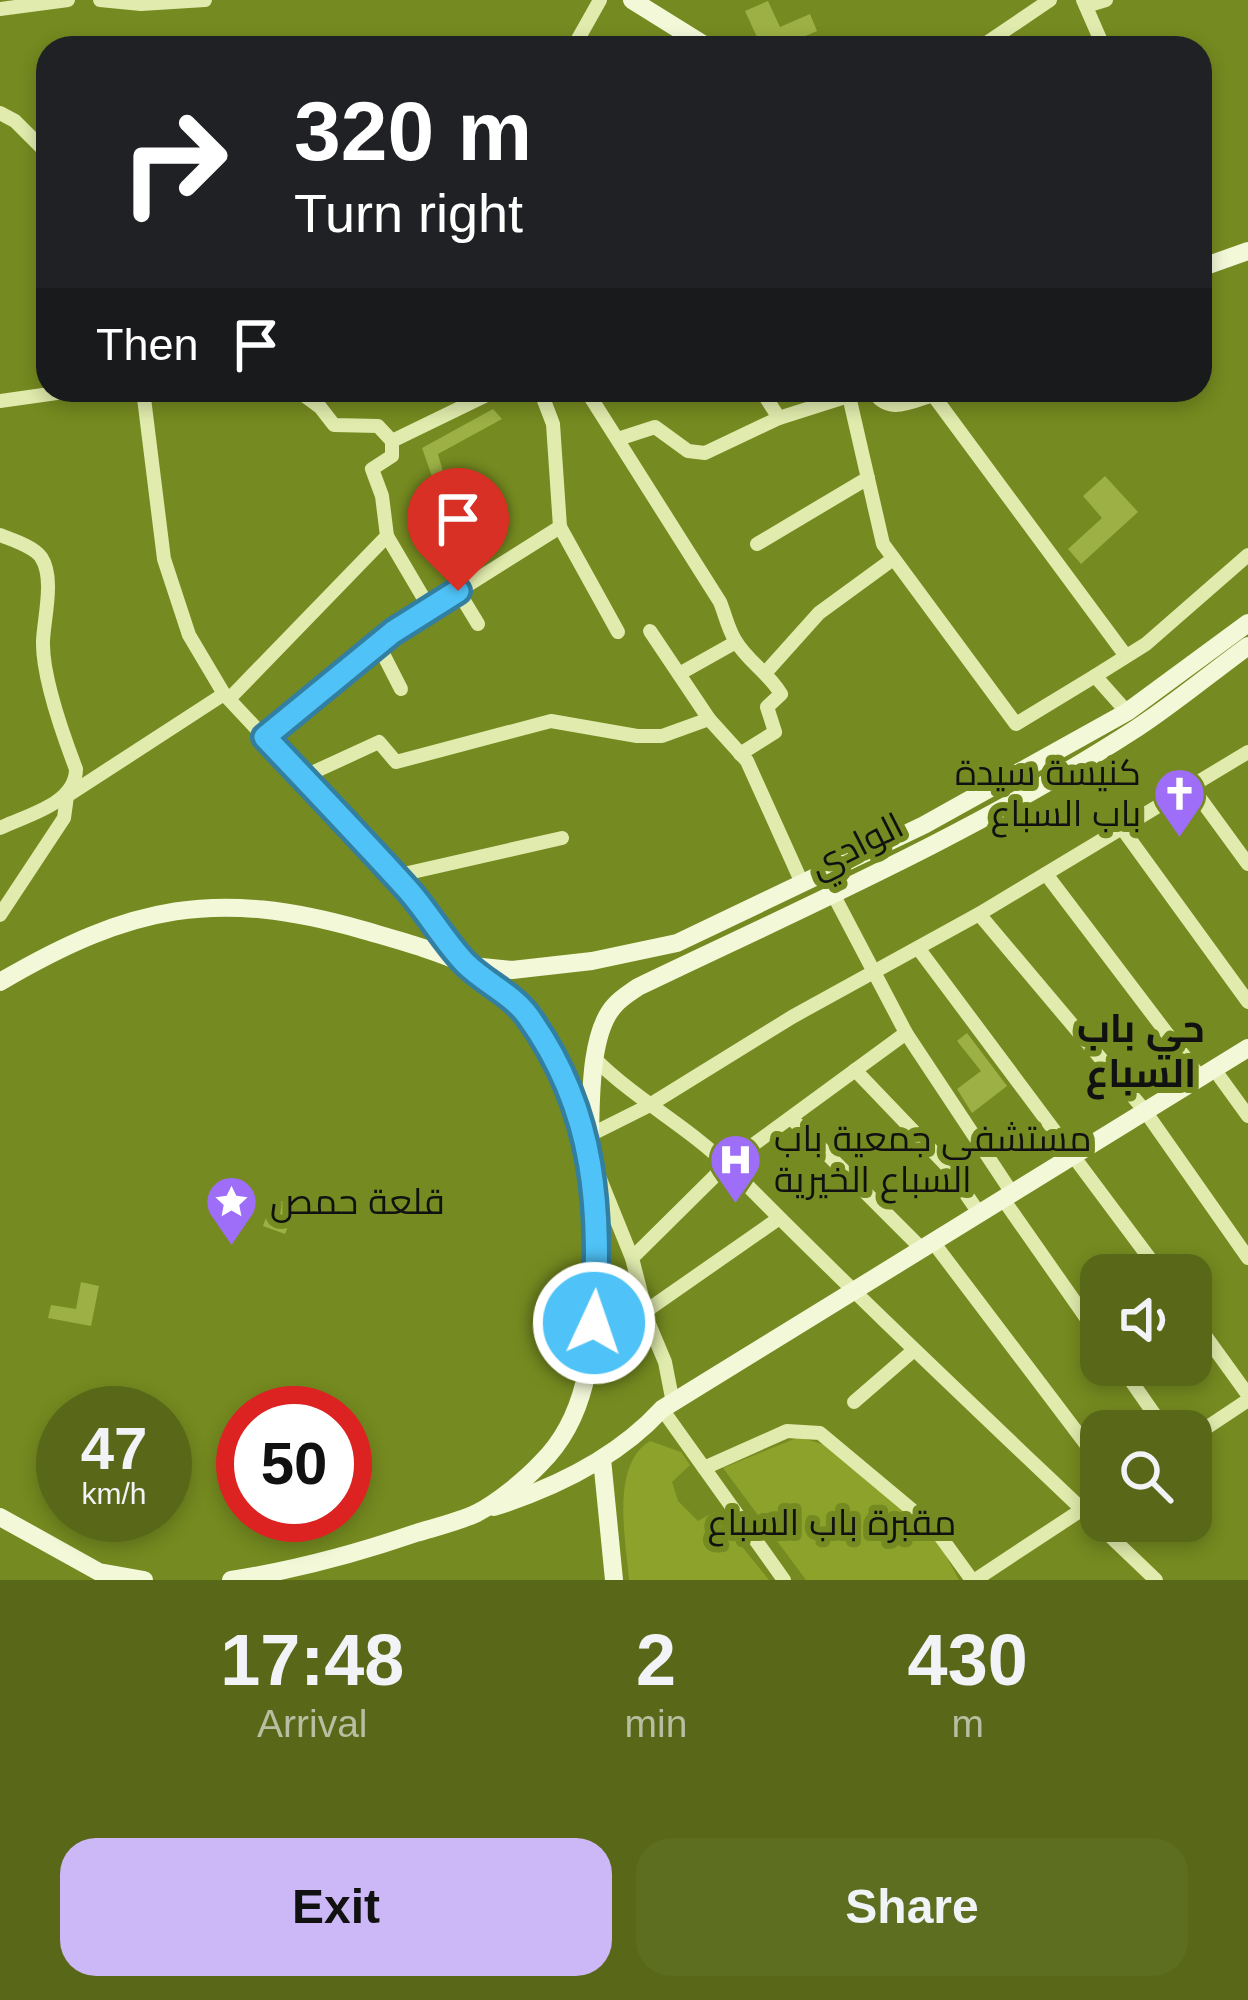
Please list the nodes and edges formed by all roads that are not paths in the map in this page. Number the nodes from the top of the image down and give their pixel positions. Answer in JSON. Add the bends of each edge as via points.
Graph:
{"nodes":[{"id":1,"x":68,"y":0,"type":"edge"},
{"id":2,"x":100,"y":0,"type":"edge"},
{"id":3,"x":205,"y":0,"type":"edge"},
{"id":4,"x":600,"y":0,"type":"edge"},
{"id":5,"x":632,"y":0,"type":"edge"},
{"id":6,"x":1050,"y":0,"type":"edge"},
{"id":7,"x":1106,"y":0,"type":"edge"},
{"id":8,"x":1084,"y":3,"type":"edge"},
{"id":9,"x":0,"y":9,"type":"edge"},
{"id":10,"x":579,"y":36,"type":"edge"},
{"id":11,"x":690,"y":36,"type":"edge"},
{"id":12,"x":997,"y":36,"type":"edge"},
{"id":13,"x":1099,"y":36,"type":"edge"},
{"id":14,"x":0,"y":113,"type":"edge"},
{"id":15,"x":36,"y":142,"type":"edge"},
{"id":16,"x":1248,"y":251,"type":"edge"},
{"id":17,"x":1212,"y":264,"type":"edge"},
{"id":18,"x":36,"y":396,"type":"edge"},
{"id":19,"x":0,"y":401,"type":"edge"},
{"id":20,"x":144,"y":402,"type":"edge"},
{"id":21,"x":310,"y":402,"type":"edge"},
{"id":22,"x":472,"y":402,"type":"edge"},
{"id":23,"x":545,"y":402,"type":"edge"},
{"id":24,"x":594,"y":402,"type":"edge"},
{"id":25,"x":769,"y":402,"type":"edge"},
{"id":26,"x":830,"y":402,"type":"edge"},
{"id":27,"x":850,"y":402,"type":"edge"},
{"id":28,"x":881,"y":402,"type":"edge"},
{"id":29,"x":913,"y":402,"type":"edge"},
{"id":30,"x":944,"y":402,"type":"edge"},
{"id":31,"x":779,"y":418,"type":"junction"},
{"id":32,"x":618,"y":439,"type":"junction"},
{"id":33,"x":392,"y":441,"type":"junction"},
{"id":34,"x":868,"y":478,"type":"junction"},
{"id":35,"x":560,"y":527,"type":"junction"},
{"id":36,"x":0,"y":535,"type":"edge"},
{"id":37,"x":387,"y":536,"type":"junction"},
{"id":38,"x":757,"y":544,"type":"dead end"},
{"id":39,"x":1248,"y":555,"type":"edge"},
{"id":40,"x":892,"y":559,"type":"junction"},
{"id":41,"x":458,"y":591,"type":"junction"},
{"id":42,"x":430,"y":609,"type":"junction"},
{"id":43,"x":1248,"y":622,"type":"edge"},
{"id":44,"x":478,"y":624,"type":"dead end"},
{"id":45,"x":650,"y":631,"type":"dead end"},
{"id":46,"x":618,"y":632,"type":"dead end"},
{"id":47,"x":736,"y":642,"type":"junction"},
{"id":48,"x":378,"y":644,"type":"junction"},
{"id":49,"x":1248,"y":646,"type":"edge"},
{"id":50,"x":1126,"y":656,"type":"junction"},
{"id":51,"x":766,"y":671,"type":"junction"},
{"id":52,"x":679,"y":674,"type":"junction"},
{"id":53,"x":1095,"y":676,"type":"junction"},
{"id":54,"x":401,"y":689,"type":"dead end"},
{"id":55,"x":226,"y":696,"type":"junction"},
{"id":56,"x":1127,"y":712,"type":"junction"},
{"id":57,"x":709,"y":718,"type":"junction"},
{"id":58,"x":265,"y":737,"type":"junction"},
{"id":59,"x":1248,"y":752,"type":"edge"},
{"id":60,"x":740,"y":754,"type":"junction"},
{"id":61,"x":303,"y":777,"type":"junction"},
{"id":62,"x":1191,"y":786,"type":"junction"},
{"id":63,"x":68,"y":796,"type":"junction"},
{"id":64,"x":1120,"y":827,"type":"junction"},
{"id":65,"x":0,"y":828,"type":"edge"},
{"id":66,"x":562,"y":838,"type":"dead end"},
{"id":67,"x":1248,"y":864,"type":"edge"},
{"id":68,"x":1046,"y":874,"type":"junction"},
{"id":69,"x":395,"y":876,"type":"junction"},
{"id":70,"x":802,"y":883,"type":"junction"},
{"id":71,"x":833,"y":894,"type":"junction"},
{"id":72,"x":980,"y":914,"type":"junction"},
{"id":73,"x":0,"y":915,"type":"edge"},
{"id":74,"x":918,"y":948,"type":"junction"},
{"id":75,"x":467,"y":965,"type":"junction"},
{"id":76,"x":873,"y":973,"type":"junction"},
{"id":77,"x":0,"y":982,"type":"edge"},
{"id":78,"x":1248,"y":1002,"type":"edge"},
{"id":79,"x":906,"y":1033,"type":"junction"},
{"id":80,"x":1248,"y":1048,"type":"edge"},
{"id":81,"x":595,"y":1059,"type":"junction"},
{"id":82,"x":855,"y":1070,"type":"junction"},
{"id":83,"x":1207,"y":1073,"type":"junction"},
{"id":84,"x":648,"y":1106,"type":"junction"},
{"id":85,"x":1145,"y":1111,"type":"junction"},
{"id":86,"x":1248,"y":1116,"type":"edge"},
{"id":87,"x":791,"y":1118,"type":"junction"},
{"id":88,"x":591,"y":1145,"type":"junction"},
{"id":89,"x":1075,"y":1155,"type":"junction"},
{"id":90,"x":727,"y":1165,"type":"junction"},
{"id":91,"x":1007,"y":1196,"type":"junction"},
{"id":92,"x":980,"y":1214,"type":"junction"},
{"id":93,"x":778,"y":1219,"type":"junction"},
{"id":94,"x":928,"y":1245,"type":"junction"},
{"id":95,"x":1147,"y":1254,"type":"edge"},
{"id":96,"x":632,"y":1258,"type":"junction"},
{"id":97,"x":1248,"y":1258,"type":"edge"},
{"id":98,"x":852,"y":1292,"type":"junction"},
{"id":99,"x":1080,"y":1307,"type":"edge"},
{"id":100,"x":646,"y":1311,"type":"junction"},
{"id":101,"x":1212,"y":1346,"type":"edge"},
{"id":102,"x":914,"y":1350,"type":"junction"},
{"id":103,"x":1248,"y":1398,"type":"edge"},
{"id":104,"x":854,"y":1402,"type":"dead end"},
{"id":105,"x":668,"y":1406,"type":"junction"},
{"id":106,"x":1212,"y":1423,"type":"edge"},
{"id":107,"x":1080,"y":1437,"type":"edge"},
{"id":108,"x":602,"y":1459,"type":"junction"},
{"id":109,"x":704,"y":1468,"type":"junction"},
{"id":110,"x":1080,"y":1508,"type":"edge"},
{"id":111,"x":1080,"y":1511,"type":"edge"},
{"id":112,"x":478,"y":1513,"type":"junction"},
{"id":113,"x":0,"y":1516,"type":"edge"},
{"id":114,"x":1113,"y":1542,"type":"edge"},
{"id":115,"x":1147,"y":1577,"type":"edge"},
{"id":116,"x":144,"y":1580,"type":"edge"},
{"id":117,"x":232,"y":1580,"type":"edge"},
{"id":118,"x":614,"y":1580,"type":"edge"},
{"id":119,"x":784,"y":1580,"type":"edge"},
{"id":120,"x":973,"y":1580,"type":"edge"}],
"edges":[{"from":1,"to":9,"type":"street"},
{"from":2,"to":3,"type":"street"},
{"from":4,"to":10,"type":"street"},
{"from":5,"to":11,"type":"main road"},
{"from":6,"to":12,"type":"street"},
{"from":7,"to":8,"type":"street"},
{"from":8,"to":13,"type":"street"},
{"from":14,"to":15,"type":"street"},
{"from":16,"to":17,"type":"main road"},
{"from":18,"to":19,"type":"street"},
{"from":20,"to":55,"type":"street","via":[[164,559],[189,635]]},
{"from":21,"to":33,"type":"street","via":[[334,425],[378,426]]},
{"from":22,"to":33,"type":"street"},
{"from":23,"to":35,"type":"street"},
{"from":24,"to":32,"type":"street"},
{"from":25,"to":31,"type":"street"},
{"from":26,"to":31,"type":"street"},
{"from":27,"to":34,"type":"street"},
{"from":28,"to":29,"type":"street"},
{"from":30,"to":50,"type":"street"},
{"from":31,"to":32,"type":"street","via":[[705,453],[688,451],[655,427]]},
{"from":32,"to":47,"type":"street","via":[[720,602]]},
{"from":33,"to":37,"type":"street","via":[[392,456],[372,469]]},
{"from":34,"to":38,"type":"street"},
{"from":34,"to":40,"type":"street"},
{"from":35,"to":41,"type":"street"},
{"from":35,"to":46,"type":"street"},
{"from":36,"to":63,"type":"street","via":[[38,552],[44,563],[43,642],[76,769]]},
{"from":37,"to":42,"type":"street"},
{"from":37,"to":55,"type":"street"},
{"from":39,"to":50,"type":"street"},
{"from":40,"to":51,"type":"street","via":[[819,613]]},
{"from":40,"to":53,"type":"street","via":[[1016,724]]},
{"from":41,"to":42,"type":"street"},
{"from":41,"to":44,"type":"street"},
{"from":42,"to":48,"type":"street"},
{"from":43,"to":56,"type":"main road","name":"الوادي"},
{"from":45,"to":52,"type":"street"},
{"from":47,"to":51,"type":"street"},
{"from":47,"to":52,"type":"street"},
{"from":48,"to":54,"type":"street"},
{"from":48,"to":58,"type":"street"},
{"from":49,"to":71,"type":"main road","name":"الوادي","via":[[1138,728]]},
{"from":50,"to":53,"type":"street"},
{"from":51,"to":60,"type":"street","via":[[781,694],[767,707],[775,732]]},
{"from":52,"to":57,"type":"street"},
{"from":53,"to":56,"type":"street"},
{"from":55,"to":58,"type":"street"},
{"from":55,"to":63,"type":"street"},
{"from":56,"to":70,"type":"main road","name":"الوادي"},
{"from":57,"to":60,"type":"street"},
{"from":57,"to":61,"type":"street","via":[[662,736],[551,721],[396,762],[379,742]]},
{"from":58,"to":61,"type":"street"},
{"from":59,"to":62,"type":"street"},
{"from":60,"to":70,"type":"street"},
{"from":61,"to":69,"type":"street"},
{"from":62,"to":64,"type":"street"},
{"from":62,"to":67,"type":"street"},
{"from":63,"to":65,"type":"street"},
{"from":63,"to":73,"type":"street","via":[[64,818]]},
{"from":64,"to":68,"type":"street"},
{"from":64,"to":78,"type":"street"},
{"from":66,"to":69,"type":"street"},
{"from":68,"to":72,"type":"street"},
{"from":68,"to":83,"type":"street"},
{"from":69,"to":75,"type":"street"},
{"from":70,"to":75,"type":"main road","name":"الوادي","via":[[677,943],[532,968]]},
{"from":71,"to":76,"type":"street"},
{"from":71,"to":81,"type":"main road","name":"الوادي","via":[[638,987],[604,1021]]},
{"from":72,"to":74,"type":"street"},
{"from":72,"to":85,"type":"street"},
{"from":74,"to":76,"type":"street"},
{"from":74,"to":89,"type":"street"},
{"from":75,"to":77,"type":"main road","via":[[310,915],[199,906],[64,945]]},
{"from":75,"to":88,"type":"main road","via":[[528,1017]]},
{"from":76,"to":79,"type":"street"},
{"from":76,"to":84,"type":"street"},
{"from":79,"to":82,"type":"street"},
{"from":79,"to":91,"type":"street"},
{"from":80,"to":83,"type":"main road"},
{"from":81,"to":84,"type":"street"},
{"from":81,"to":88,"type":"main road","name":"الوادي"},
{"from":82,"to":87,"type":"street"},
{"from":82,"to":92,"type":"street","via":[[946,1165]]},
{"from":83,"to":85,"type":"main road"},
{"from":83,"to":86,"type":"street"},
{"from":84,"to":88,"type":"street"},
{"from":84,"to":90,"type":"street"},
{"from":85,"to":89,"type":"main road"},
{"from":85,"to":97,"type":"street"},
{"from":87,"to":90,"type":"street"},
{"from":87,"to":94,"type":"street"},
{"from":88,"to":96,"type":"street"},
{"from":88,"to":112,"type":"main road","via":[[598,1257],[592,1356],[580,1399],[564,1438],[539,1466]]},
{"from":89,"to":91,"type":"main road"},
{"from":89,"to":95,"type":"street"},
{"from":90,"to":93,"type":"street"},
{"from":90,"to":96,"type":"street"},
{"from":91,"to":92,"type":"main road"},
{"from":91,"to":99,"type":"street"},
{"from":92,"to":94,"type":"main road"},
{"from":93,"to":98,"type":"street"},
{"from":93,"to":100,"type":"street"},
{"from":94,"to":98,"type":"main road"},
{"from":94,"to":107,"type":"street"},
{"from":96,"to":100,"type":"street"},
{"from":98,"to":102,"type":"street"},
{"from":98,"to":105,"type":"main road"},
{"from":100,"to":105,"type":"street","via":[[665,1362]]},
{"from":101,"to":103,"type":"street"},
{"from":102,"to":104,"type":"street"},
{"from":102,"to":110,"type":"street"},
{"from":103,"to":106,"type":"street"},
{"from":105,"to":108,"type":"main road"},
{"from":105,"to":109,"type":"street"},
{"from":108,"to":112,"type":"main road","via":[[543,1492]]},
{"from":108,"to":118,"type":"main road"},
{"from":109,"to":119,"type":"street"},
{"from":109,"to":120,"type":"street","via":[[787,1431],[820,1433],[935,1529]]},
{"from":111,"to":120,"type":"street"},
{"from":112,"to":117,"type":"main road","via":[[318,1564]]},
{"from":113,"to":116,"type":"main road","via":[[99,1572]]},
{"from":114,"to":115,"type":"street"}]}
